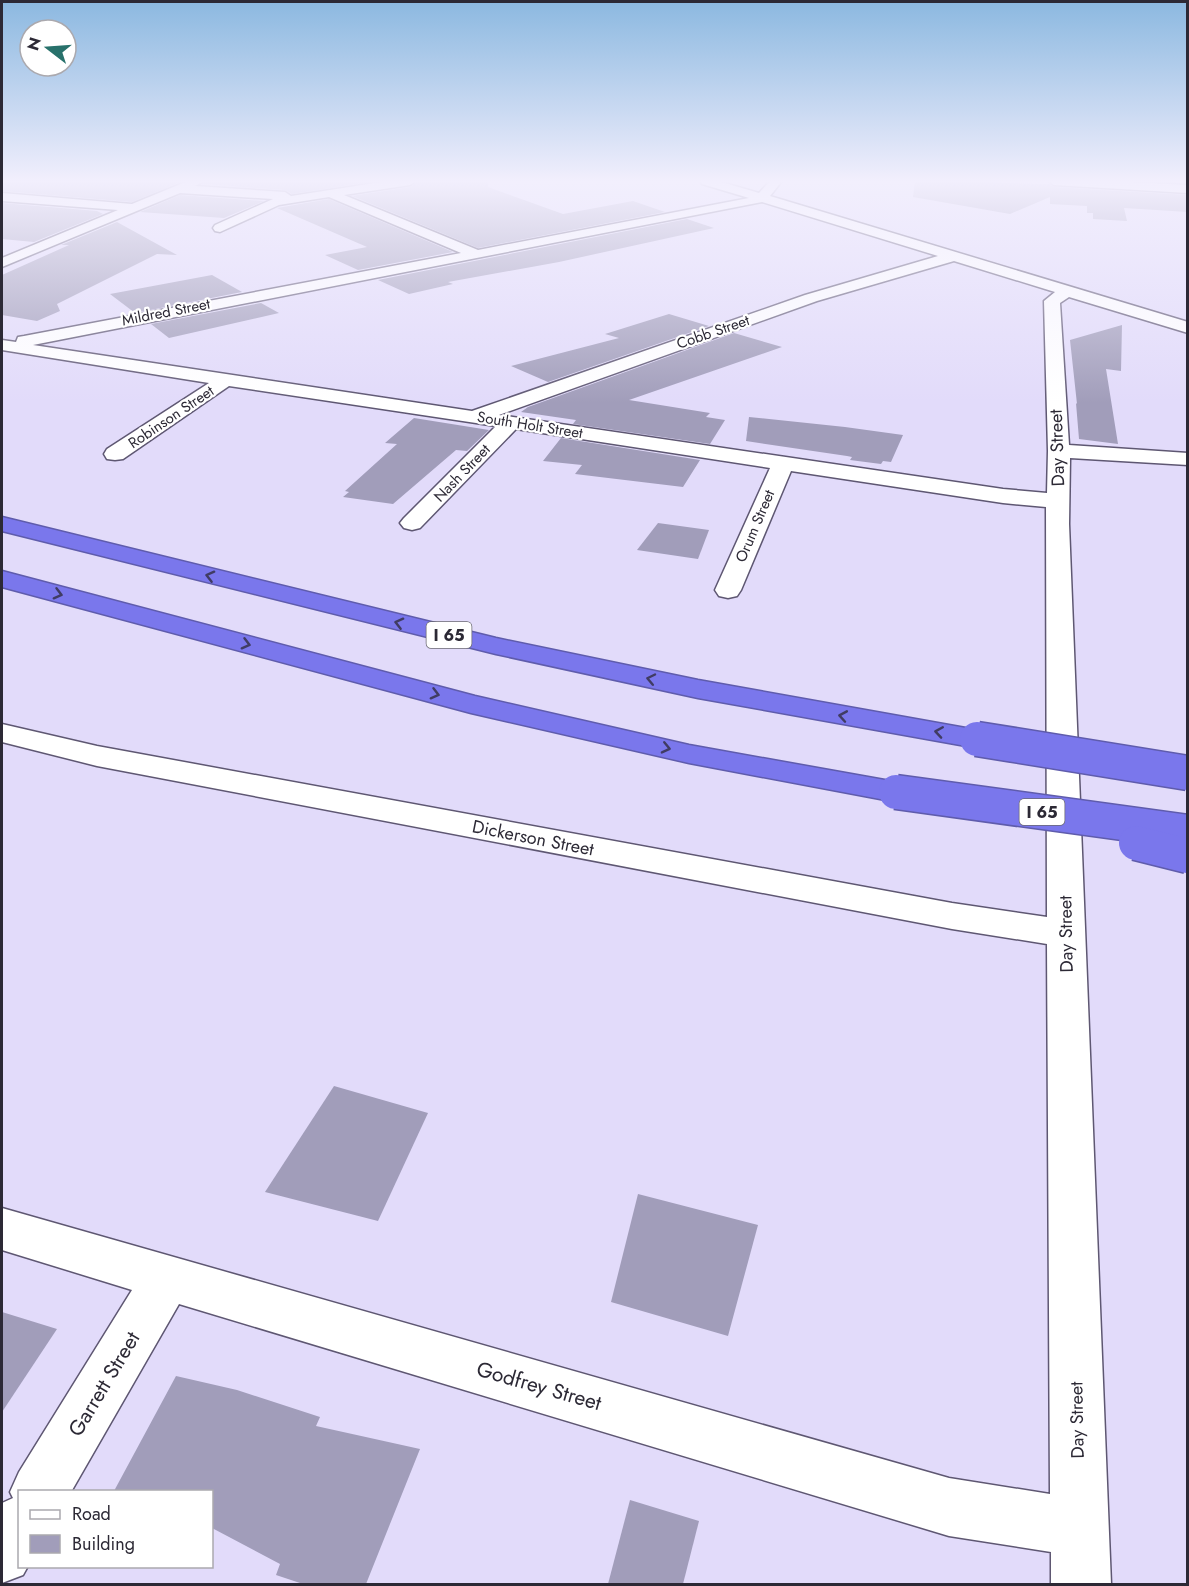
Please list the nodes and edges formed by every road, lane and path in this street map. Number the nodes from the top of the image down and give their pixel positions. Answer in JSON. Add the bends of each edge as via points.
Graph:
{"nodes":[{"id":1,"x":21,"y":255,"type":"edge"},
{"id":2,"x":470,"y":255,"type":"edge"},
{"id":3,"x":946,"y":255,"type":"edge"},
{"id":4,"x":952,"y":257,"type":"junction"},
{"id":5,"x":2,"y":263,"type":"edge"},
{"id":6,"x":1066,"y":292,"type":"junction"},
{"id":7,"x":1188,"y":328,"type":"edge"},
{"id":8,"x":4,"y":345,"type":"edge"},
{"id":9,"x":226,"y":380,"type":"junction"},
{"id":10,"x":476,"y":416,"type":"junction"},
{"id":11,"x":512,"y":422,"type":"junction"},
{"id":12,"x":1059,"y":451,"type":"junction"},
{"id":13,"x":115,"y":454,"type":"dead end"},
{"id":14,"x":1188,"y":459,"type":"edge"},
{"id":15,"x":783,"y":463,"type":"junction"},
{"id":16,"x":1058,"y":501,"type":"junction"},
{"id":17,"x":412,"y":523,"type":"dead end"},
{"id":18,"x":2,"y":524,"type":"edge"},
{"id":19,"x":2,"y":579,"type":"edge"},
{"id":20,"x":728,"y":590,"type":"dead end"},
{"id":21,"x":2,"y":734,"type":"edge"},
{"id":22,"x":977,"y":738,"type":"junction"},
{"id":23,"x":1188,"y":750,"type":"edge"},
{"id":24,"x":1188,"y":773,"type":"edge"},
{"id":25,"x":977,"y":804,"type":"junction"},
{"id":26,"x":1188,"y":832,"type":"edge"},
{"id":27,"x":1188,"y":856,"type":"edge"},
{"id":28,"x":1066,"y":933,"type":"junction"},
{"id":29,"x":2,"y":1229,"type":"edge"},
{"id":30,"x":168,"y":1277,"type":"junction"},
{"id":31,"x":40,"y":1490,"type":"edge"},
{"id":32,"x":18,"y":1527,"type":"edge"},
{"id":33,"x":1079,"y":1527,"type":"junction"},
{"id":34,"x":2,"y":1554,"type":"edge"},
{"id":35,"x":1081,"y":1584,"type":"edge"}],
"edges":[{"from":1,"to":5,"type":"street"},
{"from":2,"to":8,"type":"street","name":"Mildred Street"},
{"from":3,"to":4,"type":"street"},
{"from":4,"to":6,"type":"street"},
{"from":4,"to":10,"type":"street","name":"Cobb Street","via":[[811,298]]},
{"from":6,"to":7,"type":"street"},
{"from":6,"to":12,"type":"street","name":"Day Street","via":[[1052,301]]},
{"from":8,"to":9,"type":"street","name":"South Holt Street"},
{"from":9,"to":10,"type":"street","name":"South Holt Street"},
{"from":9,"to":13,"type":"street","name":"Robinson Street"},
{"from":10,"to":11,"type":"street","name":"South Holt Street"},
{"from":11,"to":15,"type":"street","name":"South Holt Street"},
{"from":11,"to":17,"type":"street","name":"Nash Street"},
{"from":12,"to":14,"type":"street"},
{"from":12,"to":16,"type":"street","name":"Day Street"},
{"from":15,"to":16,"type":"street","name":"South Holt Street"},
{"from":15,"to":20,"type":"street","name":"Orum Street"},
{"from":16,"to":28,"type":"street","name":"Day Street"},
{"from":22,"to":18,"type":"highway","number":"I 65","one_way":true,"via":[[698,689],[496,646]]},
{"from":19,"to":25,"type":"highway","number":"I 65","one_way":true,"bridge":true,"via":[[471,704],[689,754]]},
{"from":21,"to":28,"type":"street","name":"Dickerson Street","via":[[190,774],[941,914]]},
{"from":22,"to":23,"type":"highway","bridge":true},
{"from":22,"to":24,"type":"highway","number":"I 65","bridge":true},
{"from":25,"to":26,"type":"highway","number":"I 65","bridge":true},
{"from":25,"to":27,"type":"highway","bridge":true},
{"from":28,"to":33,"type":"street","name":"Day Street"},
{"from":29,"to":30,"type":"street","name":"Godfrey Street"},
{"from":30,"to":31,"type":"street","name":"Garrett Street"},
{"from":30,"to":33,"type":"street","name":"Godfrey Street","via":[[949,1507]]},
{"from":32,"to":34,"type":"street"},
{"from":33,"to":35,"type":"street","name":"Day Street"}]}
